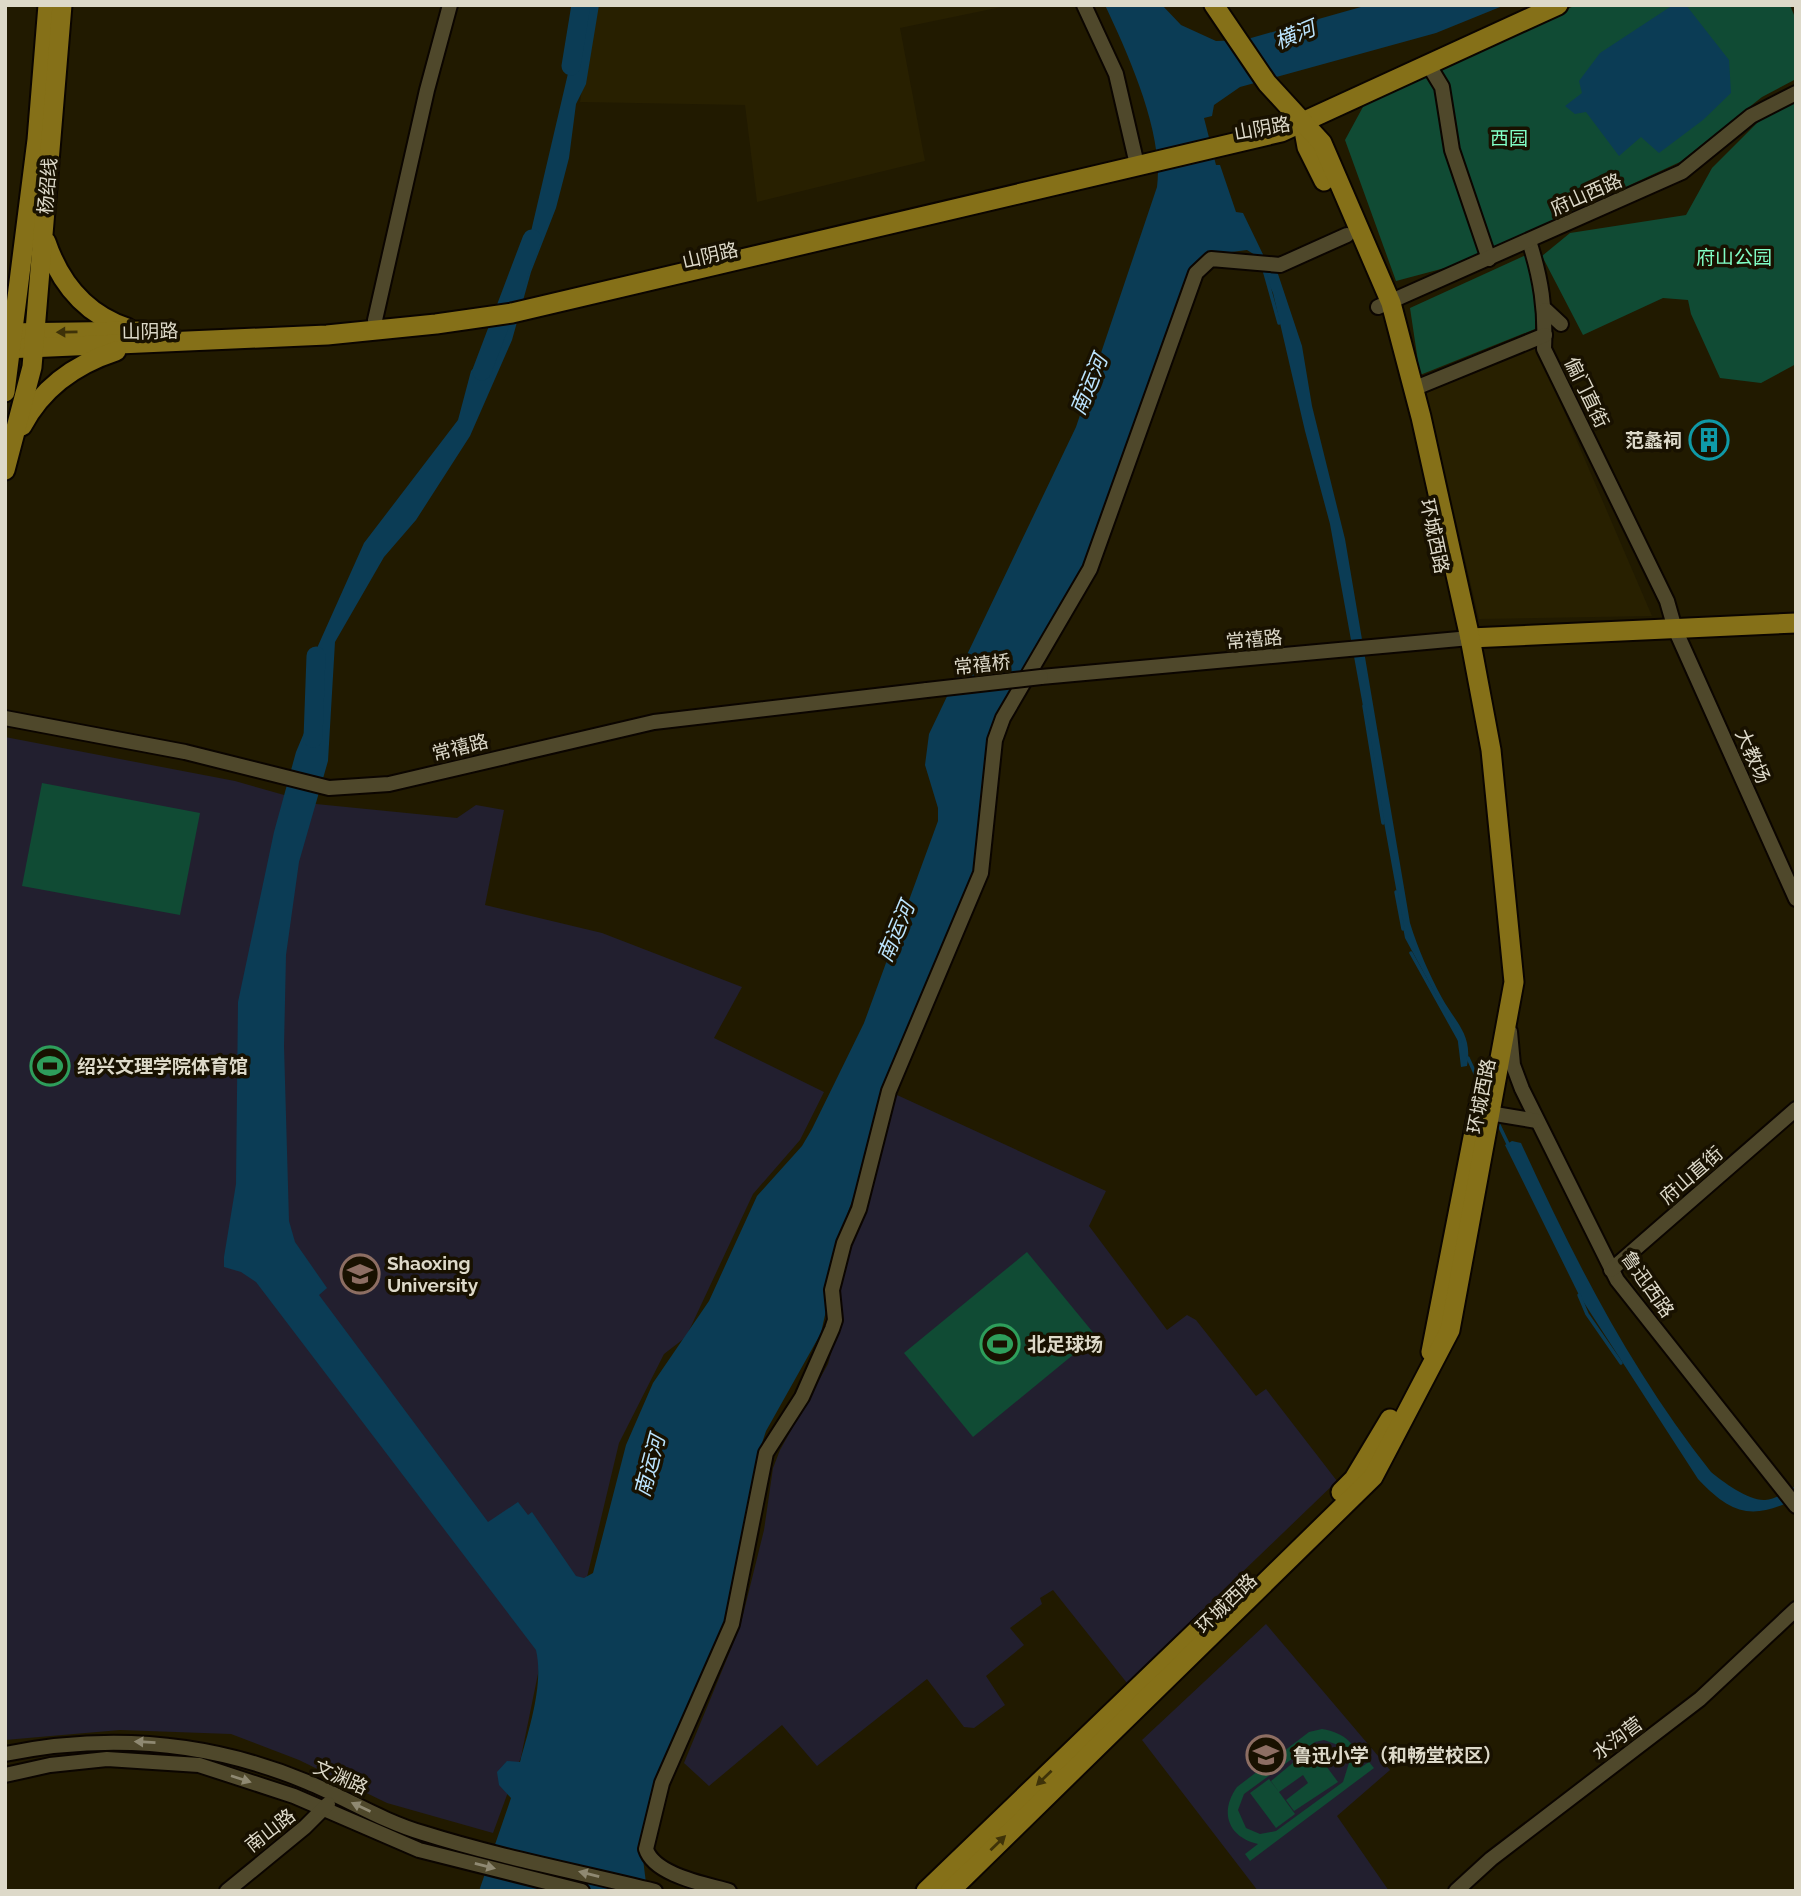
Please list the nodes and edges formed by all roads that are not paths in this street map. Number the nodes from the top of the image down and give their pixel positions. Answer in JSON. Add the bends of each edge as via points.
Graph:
{"nodes":[{"id":1,"x":48,"y":5,"type":"edge"},
{"id":2,"x":62,"y":5,"type":"edge"},
{"id":3,"x":450,"y":5,"type":"edge"},
{"id":4,"x":1084,"y":5,"type":"edge"},
{"id":5,"x":1214,"y":5,"type":"edge"},
{"id":6,"x":1558,"y":5,"type":"edge"},
{"id":7,"x":1428,"y":64,"type":"junction"},
{"id":8,"x":1796,"y":93,"type":"edge"},
{"id":9,"x":1302,"y":122,"type":"junction"},
{"id":10,"x":1135,"y":156,"type":"junction"},
{"id":11,"x":1155,"y":156,"type":"junction"},
{"id":12,"x":35,"y":235,"type":"junction"},
{"id":13,"x":1348,"y":235,"type":"junction"},
{"id":14,"x":1528,"y":241,"type":"junction"},
{"id":15,"x":1489,"y":259,"type":"junction"},
{"id":16,"x":5,"y":275,"type":"edge"},
{"id":17,"x":1384,"y":305,"type":"junction"},
{"id":18,"x":507,"y":308,"type":"junction"},
{"id":19,"x":1546,"y":310,"type":"junction"},
{"id":20,"x":375,"y":320,"type":"junction"},
{"id":21,"x":1561,"y":324,"type":"dead end"},
{"id":22,"x":1545,"y":335,"type":"junction"},
{"id":23,"x":140,"y":337,"type":"junction"},
{"id":24,"x":10,"y":346,"type":"edge"},
{"id":25,"x":34,"y":350,"type":"junction"},
{"id":26,"x":1413,"y":389,"type":"junction"},
{"id":27,"x":5,"y":392,"type":"edge"},
{"id":28,"x":10,"y":449,"type":"junction"},
{"id":29,"x":5,"y":470,"type":"edge"},
{"id":30,"x":1796,"y":623,"type":"edge"},
{"id":31,"x":1675,"y":629,"type":"junction"},
{"id":32,"x":1464,"y":638,"type":"junction"},
{"id":33,"x":1041,"y":677,"type":"joint"},
{"id":34,"x":927,"y":690,"type":"joint"},
{"id":35,"x":5,"y":718,"type":"edge"},
{"id":36,"x":1796,"y":899,"type":"edge"},
{"id":37,"x":1508,"y":1017,"type":"junction"},
{"id":38,"x":1796,"y":1109,"type":"edge"},
{"id":39,"x":1537,"y":1121,"type":"junction"},
{"id":40,"x":1483,"y":1122,"type":"junction"},
{"id":41,"x":1611,"y":1270,"type":"junction"},
{"id":42,"x":1789,"y":1497,"type":"edge"},
{"id":43,"x":1796,"y":1609,"type":"edge"},
{"id":44,"x":5,"y":1754,"type":"edge"},
{"id":45,"x":5,"y":1775,"type":"edge"},
{"id":46,"x":333,"y":1794,"type":"junction"},
{"id":47,"x":326,"y":1809,"type":"junction"},
{"id":48,"x":227,"y":1891,"type":"edge"},
{"id":49,"x":582,"y":1891,"type":"edge"},
{"id":50,"x":655,"y":1891,"type":"edge"},
{"id":51,"x":729,"y":1891,"type":"edge"},
{"id":52,"x":926,"y":1891,"type":"edge"},
{"id":53,"x":950,"y":1891,"type":"edge"},
{"id":54,"x":1456,"y":1891,"type":"edge"}],
"edges":[{"from":1,"to":12,"type":"main road","name":"杨绍线"},
{"from":2,"to":12,"type":"main road","name":"杨绍线"},
{"from":3,"to":20,"type":"street"},
{"from":4,"to":10,"type":"street","via":[[1116,74]]},
{"from":5,"to":9,"type":"main road","via":[[1267,83]]},
{"from":6,"to":7,"type":"main road"},
{"from":7,"to":9,"type":"main road"},
{"from":7,"to":15,"type":"street","via":[[1442,87],[1452,150]]},
{"from":8,"to":14,"type":"street","name":"府山西路","via":[[1751,116],[1682,172]]},
{"from":9,"to":11,"type":"main road","name":"山阴路","via":[[1281,132]]},
{"from":9,"to":13,"type":"main road","name":"环城西路","via":[[1307,147]]},
{"from":9,"to":17,"type":"main road","name":"环城西路","via":[[1322,143]]},
{"from":10,"to":11,"type":"main road","name":"山阴路"},
{"from":10,"to":18,"type":"main road","name":"山阴路"},
{"from":11,"to":18,"type":"main road","name":"山阴路"},
{"from":12,"to":16,"type":"main road"},
{"from":12,"to":23,"type":"main road","via":[[85,306]]},
{"from":12,"to":24,"type":"main road","name":"杨绍线"},
{"from":12,"to":25,"type":"main road","name":"杨绍线"},
{"from":13,"to":17,"type":"main road","name":"环城西路"},
{"from":13,"to":51,"type":"street","via":[[1280,265],[1212,259],[1196,273],[1090,569],[1003,718],[995,740],[981,873],[889,1091],[859,1209],[835,1279],[832,1329],[802,1397],[766,1453],[732,1624],[662,1783],[646,1849],[663,1868]]},
{"from":14,"to":15,"type":"street","name":"府山西路"},
{"from":14,"to":19,"type":"street","name":"偏门直街"},
{"from":15,"to":17,"type":"street","name":"府山西路"},
{"from":17,"to":26,"type":"main road","name":"环城西路"},
{"from":17,"to":32,"type":"main road","name":"环城西路"},
{"from":18,"to":20,"type":"main road","name":"山阴路"},
{"from":18,"to":23,"type":"main road","name":"山阴路","via":[[327,335]]},
{"from":19,"to":21,"type":"street"},
{"from":19,"to":22,"type":"street","name":"偏门直街"},
{"from":20,"to":23,"type":"main road","name":"山阴路"},
{"from":22,"to":26,"type":"street"},
{"from":22,"to":31,"type":"street","name":"偏门直街","via":[[1544,349],[1667,601]]},
{"from":23,"to":25,"type":"main road","name":"山阴路"},
{"from":23,"to":28,"type":"main road","via":[[54,384],[26,419]]},
{"from":24,"to":25,"type":"main road","name":"山阴路"},
{"from":24,"to":27,"type":"main road","name":"杨绍线"},
{"from":25,"to":28,"type":"main road","name":"杨绍线"},
{"from":26,"to":32,"type":"main road","name":"环城西路"},
{"from":28,"to":29,"type":"main road"},
{"from":30,"to":31,"type":"main road"},
{"from":31,"to":32,"type":"main road"},
{"from":31,"to":36,"type":"street","name":"大教场"},
{"from":32,"to":33,"type":"street","name":"常禧路"},
{"from":32,"to":37,"type":"main road","name":"环城西路","via":[[1491,750],[1514,982]]},
{"from":32,"to":40,"type":"main road","name":"环城西路","via":[[1501,982]]},
{"from":33,"to":34,"type":"street","name":"常禧桥","bridge":true},
{"from":34,"to":35,"type":"street","name":"常禧路","via":[[654,722],[388,784],[329,789],[185,752]]},
{"from":37,"to":39,"type":"street","name":"鲁迅西路","via":[[1513,1065]]},
{"from":37,"to":40,"type":"main road","name":"环城西路","via":[[1496,1084]]},
{"from":38,"to":41,"type":"street","name":"府山直街"},
{"from":39,"to":40,"type":"street"},
{"from":39,"to":41,"type":"street","name":"鲁迅西路"},
{"from":40,"to":52,"type":"main road","name":"环城西路","one_way":true,"via":[[1432,1350],[1354,1479]]},
{"from":53,"to":40,"type":"main road","name":"环城西路","one_way":true,"via":[[1373,1478],[1450,1330]]},
{"from":41,"to":42,"type":"street","name":"鲁迅西路"},
{"from":43,"to":54,"type":"street","name":"水沟营","via":[[1700,1699],[1491,1859]]},
{"from":46,"to":44,"type":"street","name":"文渊路","one_way":true,"via":[[205,1749],[169,1744],[111,1741]]},
{"from":45,"to":47,"type":"street","name":"文渊路","one_way":true,"via":[[107,1759],[199,1765]]},
{"from":46,"to":47,"type":"street","name":"南山路"},
{"from":50,"to":46,"type":"street","name":"文渊路","one_way":true,"via":[[424,1834]]},
{"from":47,"to":48,"type":"street","name":"南山路"},
{"from":47,"to":49,"type":"street","name":"文渊路","one_way":true,"via":[[419,1850]]}]}
